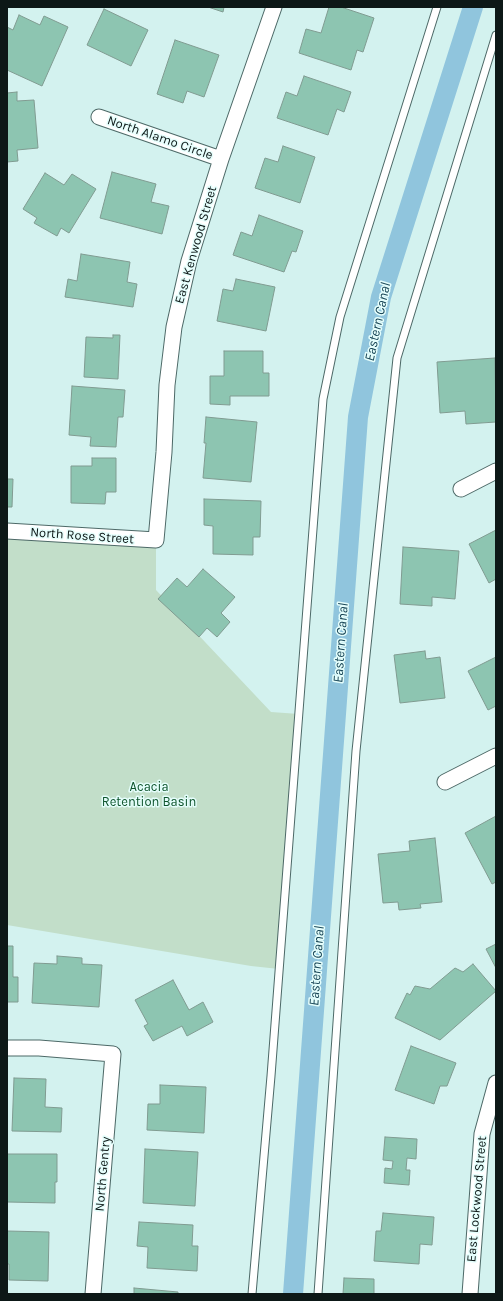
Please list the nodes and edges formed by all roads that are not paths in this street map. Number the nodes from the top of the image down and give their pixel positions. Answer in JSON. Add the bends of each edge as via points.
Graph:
{"nodes":[{"id":1,"x":274,"y":7,"type":"edge"},
{"id":2,"x":437,"y":7,"type":"edge"},
{"id":3,"x":496,"y":35,"type":"edge"},
{"id":4,"x":100,"y":117,"type":"dead end"},
{"id":5,"x":221,"y":159,"type":"junction"},
{"id":6,"x":496,"y":471,"type":"edge"},
{"id":7,"x":461,"y":489,"type":"dead end"},
{"id":8,"x":7,"y":531,"type":"edge"},
{"id":9,"x":156,"y":540,"type":"joint"},
{"id":10,"x":496,"y":756,"type":"edge"},
{"id":11,"x":446,"y":782,"type":"dead end"},
{"id":12,"x":7,"y":1048,"type":"edge"},
{"id":13,"x":496,"y":1082,"type":"edge"},
{"id":14,"x":93,"y":1294,"type":"edge"},
{"id":15,"x":252,"y":1294,"type":"edge"},
{"id":16,"x":318,"y":1294,"type":"edge"},
{"id":17,"x":470,"y":1294,"type":"edge"}],
"edges":[{"from":1,"to":5,"type":"street","name":"East Kenwood Street"},
{"from":2,"to":15,"type":"lane","via":[[340,317],[323,399]]},
{"from":3,"to":16,"type":"lane","via":[[397,358],[356,751]]},
{"from":4,"to":5,"type":"street","name":"North Alamo Circle"},
{"from":5,"to":9,"type":"street","name":"East Kenwood Street","via":[[189,261],[174,327],[167,385]]},
{"from":6,"to":7,"type":"street"},
{"from":8,"to":9,"type":"street","name":"North Rose Street"},
{"from":10,"to":11,"type":"street"},
{"from":12,"to":14,"type":"street","name":"North Gentry","via":[[113,1054]]},
{"from":13,"to":17,"type":"street","name":"East Lockwood Street","via":[[482,1134]]}]}
